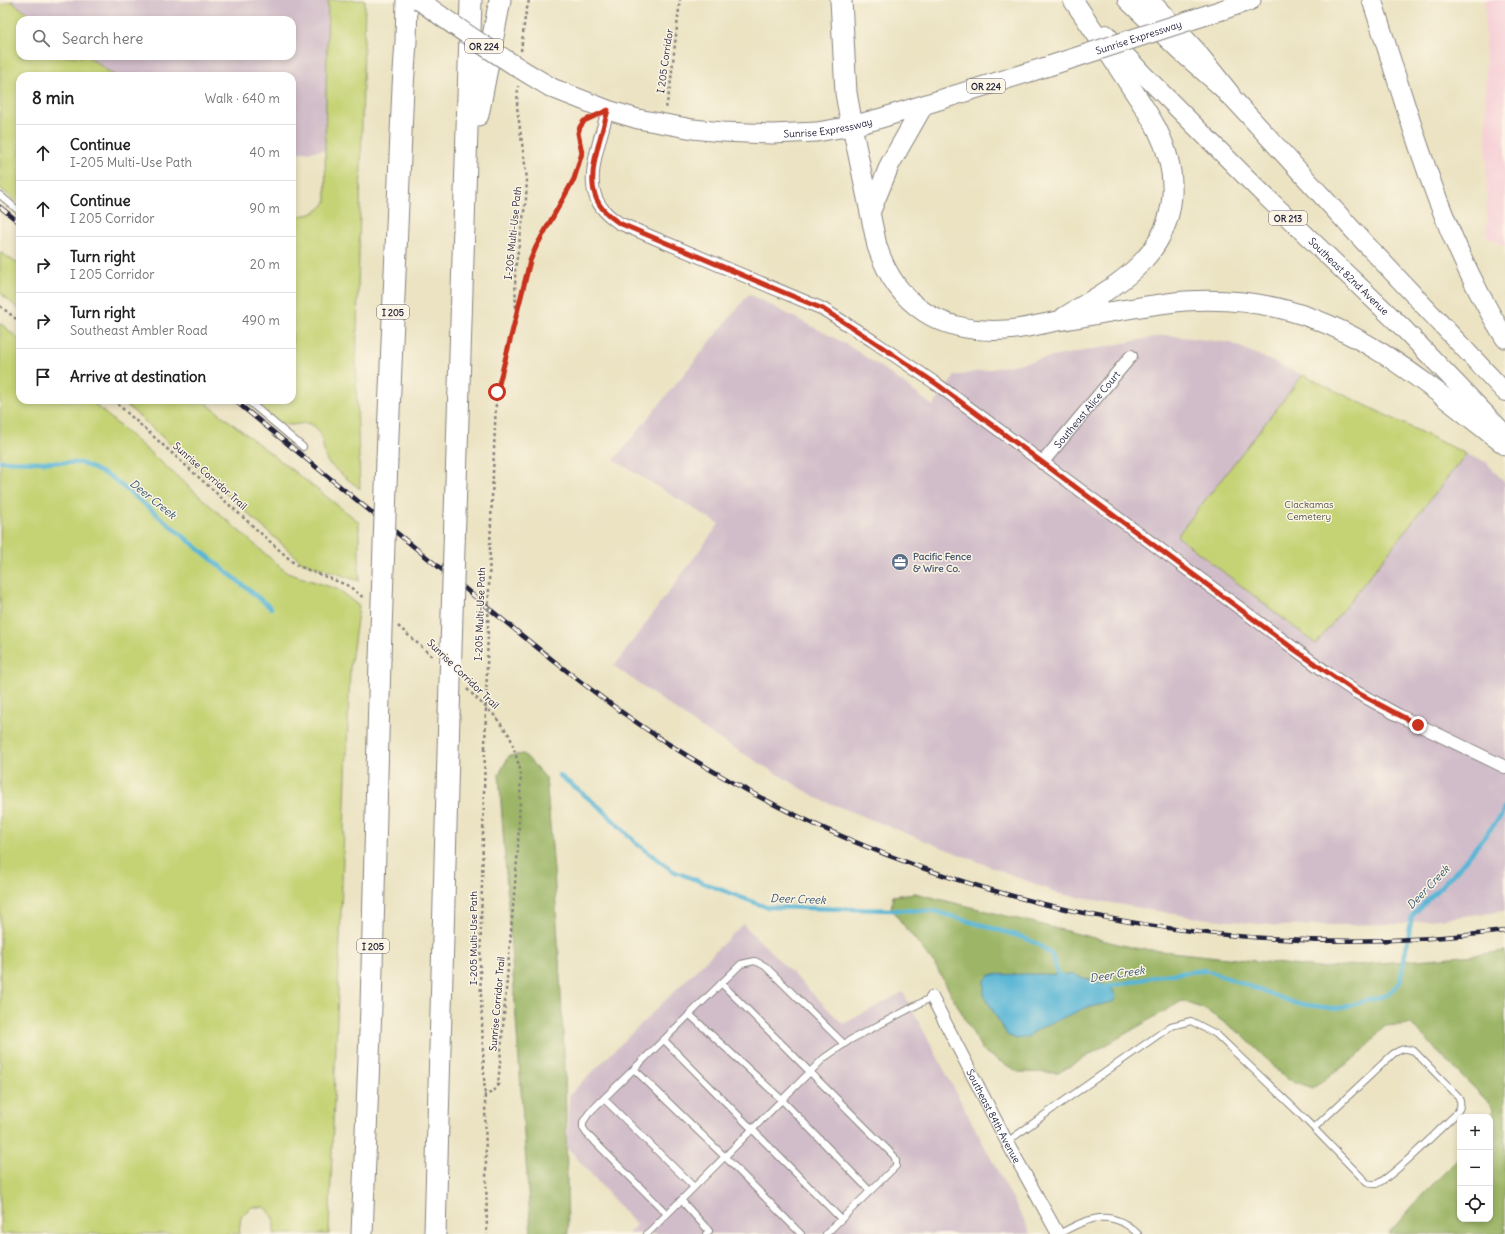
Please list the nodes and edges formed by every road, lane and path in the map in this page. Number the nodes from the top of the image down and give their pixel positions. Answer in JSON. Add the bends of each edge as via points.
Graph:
{"nodes":[{"id":1,"x":395,"y":0,"type":"edge"},
{"id":2,"x":407,"y":0,"type":"edge"},
{"id":3,"x":419,"y":0,"type":"edge"},
{"id":4,"x":471,"y":0,"type":"edge"},
{"id":5,"x":500,"y":0,"type":"edge"},
{"id":6,"x":529,"y":0,"type":"edge"},
{"id":7,"x":680,"y":0,"type":"edge"},
{"id":8,"x":841,"y":0,"type":"edge"},
{"id":9,"x":1074,"y":0,"type":"edge"},
{"id":10,"x":1127,"y":0,"type":"edge"},
{"id":11,"x":1148,"y":0,"type":"edge"},
{"id":12,"x":1251,"y":0,"type":"edge"},
{"id":13,"x":1372,"y":0,"type":"edge"},
{"id":14,"x":521,"y":53,"type":"dead end"},
{"id":15,"x":518,"y":82,"type":"dead end"},
{"id":16,"x":402,"y":86,"type":"junction"},
{"id":17,"x":1230,"y":94,"type":"junction"},
{"id":18,"x":923,"y":106,"type":"junction"},
{"id":19,"x":608,"y":110,"type":"junction"},
{"id":20,"x":662,"y":124,"type":"junction"},
{"id":21,"x":852,"y":126,"type":"junction"},
{"id":22,"x":466,"y":178,"type":"junction"},
{"id":23,"x":0,"y":195,"type":"edge"},
{"id":24,"x":16,"y":209,"type":"edge"},
{"id":25,"x":870,"y":213,"type":"junction"},
{"id":26,"x":0,"y":306,"type":"edge"},
{"id":27,"x":516,"y":317,"type":"junction"},
{"id":28,"x":16,"y":319,"type":"edge"},
{"id":29,"x":1056,"y":321,"type":"junction"},
{"id":30,"x":1505,"y":338,"type":"edge"},
{"id":31,"x":1132,"y":356,"type":"dead end"},
{"id":32,"x":1505,"y":392,"type":"edge"},
{"id":33,"x":117,"y":404,"type":"edge"},
{"id":34,"x":253,"y":404,"type":"edge"},
{"id":35,"x":1505,"y":434,"type":"edge"},
{"id":36,"x":1505,"y":445,"type":"edge"},
{"id":37,"x":303,"y":447,"type":"dead end"},
{"id":38,"x":1042,"y":463,"type":"junction"},
{"id":39,"x":366,"y":600,"type":"dead end"},
{"id":40,"x":396,"y":624,"type":"dead end"},
{"id":41,"x":436,"y":660,"type":"dead end"},
{"id":42,"x":465,"y":688,"type":"dead end"},
{"id":43,"x":1505,"y":767,"type":"edge"},
{"id":44,"x":722,"y":983,"type":"junction"},
{"id":45,"x":932,"y":997,"type":"joint"},
{"id":46,"x":689,"y":1014,"type":"junction"},
{"id":47,"x":664,"y":1040,"type":"junction"},
{"id":48,"x":844,"y":1044,"type":"junction"},
{"id":49,"x":634,"y":1069,"type":"junction"},
{"id":50,"x":810,"y":1072,"type":"junction"},
{"id":51,"x":484,"y":1095,"type":"junction"},
{"id":52,"x":604,"y":1098,"type":"junction"},
{"id":53,"x":782,"y":1100,"type":"junction"},
{"id":54,"x":1314,"y":1128,"type":"junction"},
{"id":55,"x":753,"y":1129,"type":"junction"},
{"id":56,"x":1007,"y":1142,"type":"junction"},
{"id":57,"x":725,"y":1157,"type":"junction"},
{"id":58,"x":694,"y":1187,"type":"junction"},
{"id":59,"x":870,"y":1191,"type":"junction"},
{"id":60,"x":681,"y":1200,"type":"junction"},
{"id":61,"x":667,"y":1214,"type":"junction"},
{"id":62,"x":841,"y":1219,"type":"junction"},
{"id":63,"x":362,"y":1234,"type":"edge"},
{"id":64,"x":435,"y":1234,"type":"edge"},
{"id":65,"x":487,"y":1234,"type":"edge"},
{"id":66,"x":647,"y":1234,"type":"edge"},
{"id":67,"x":706,"y":1234,"type":"edge"},
{"id":68,"x":801,"y":1234,"type":"edge"},
{"id":69,"x":826,"y":1234,"type":"edge"},
{"id":70,"x":1058,"y":1234,"type":"edge"},
{"id":71,"x":1138,"y":1234,"type":"edge"}],
"edges":[{"from":1,"to":16,"type":"highway"},
{"from":2,"to":16,"type":"highway","number":"I 205"},
{"from":3,"to":19,"type":"highway","name":"Sunrise Expressway","number":"OR 224","bridge":true,"via":[[510,63],[552,88]]},
{"from":4,"to":22,"type":"highway"},
{"from":5,"to":22,"type":"highway"},
{"from":6,"to":14,"type":"path"},
{"from":7,"to":20,"type":"path","name":"I 205 Corridor","via":[[670,88]]},
{"from":8,"to":21,"type":"highway","via":[[846,93]]},
{"from":9,"to":29,"type":"highway","via":[[1158,130],[1172,176],[1173,195],[1164,230],[1143,261],[1116,285]]},
{"from":9,"to":35,"type":"main road","name":"Southeast 82nd Avenue","number":"OR 213","via":[[1143,74],[1402,327]]},
{"from":10,"to":17,"type":"main road","via":[[1181,52]]},
{"from":11,"to":17,"type":"highway"},
{"from":12,"to":18,"type":"highway","name":"Sunrise Expressway","number":"OR 224","bridge":true},
{"from":13,"to":30,"type":"highway","via":[[1442,211],[1467,270]]},
{"from":15,"to":27,"type":"path","name":"I-205 Multi-Use Path","via":[[517,107],[527,185],[515,270]]},
{"from":16,"to":63,"type":"highway","number":"I 205","bridge":true,"via":[[380,659]]},
{"from":17,"to":32,"type":"main road"},
{"from":18,"to":21,"type":"highway","name":"Sunrise Expressway","number":"OR 224"},
{"from":18,"to":25,"type":"highway","via":[[890,164]]},
{"from":19,"to":20,"type":"highway","name":"Sunrise Expressway","number":"OR 224"},
{"from":19,"to":27,"type":"path","via":[[584,121],[580,127],[578,133],[582,153],[574,179],[536,247]]},
{"from":19,"to":38,"type":"street","via":[[592,177],[595,196],[606,213],[619,223],[823,309],[938,385]]},
{"from":20,"to":21,"type":"highway","name":"Sunrise Expressway","number":"OR 224","via":[[693,130],[746,134],[813,132]]},
{"from":21,"to":25,"type":"highway"},
{"from":22,"to":64,"type":"highway","bridge":true},
{"from":23,"to":24,"type":"lane"},
{"from":25,"to":29,"type":"highway","via":[[877,246],[890,277],[909,300],[934,318],[961,327],[990,330],[1023,328]]},
{"from":26,"to":28,"type":"path"},
{"from":27,"to":51,"type":"path","name":"I-205 Multi-Use Path","bridge":true,"via":[[496,402],[490,545],[480,943]]},
{"from":29,"to":36,"type":"highway","via":[[1199,301],[1234,302],[1298,313],[1337,328],[1385,355]]},
{"from":31,"to":38,"type":"street","name":"Southeast Alice Court"},
{"from":33,"to":39,"type":"path","name":"Sunrise Corridor Trail","via":[[296,565],[349,586]]},
{"from":34,"to":37,"type":"lane"},
{"from":38,"to":43,"type":"street","via":[[1356,692]]},
{"from":40,"to":41,"type":"path","name":"Sunrise Corridor Trail"},
{"from":42,"to":51,"type":"path","name":"Sunrise Corridor Trail","via":[[494,715],[510,736],[522,772],[498,1086],[493,1092]]},
{"from":44,"to":46,"type":"lane"},
{"from":44,"to":48,"type":"lane","via":[[741,964],[755,961],[765,966]]},
{"from":44,"to":50,"type":"lane"},
{"from":45,"to":48,"type":"lane"},
{"from":45,"to":56,"type":"street","name":"Southeast 84th Avenue"},
{"from":46,"to":47,"type":"lane"},
{"from":46,"to":53,"type":"lane"},
{"from":47,"to":49,"type":"lane"},
{"from":47,"to":55,"type":"lane"},
{"from":48,"to":50,"type":"lane"},
{"from":49,"to":52,"type":"lane"},
{"from":49,"to":57,"type":"lane"},
{"from":50,"to":53,"type":"lane"},
{"from":50,"to":59,"type":"lane","via":[[894,1156],[896,1166]]},
{"from":51,"to":65,"type":"path","name":"I-205 Multi-Use Path"},
{"from":52,"to":58,"type":"lane"},
{"from":52,"to":61,"type":"lane","via":[[589,1113],[583,1122],[583,1128]]},
{"from":53,"to":55,"type":"lane"},
{"from":53,"to":59,"type":"lane"},
{"from":54,"to":54,"type":"lane","via":[[1367,1183],[1376,1184],[1394,1171],[1455,1114],[1460,1108],[1461,1101],[1414,1051],[1408,1048],[1400,1049]]},
{"from":54,"to":56,"type":"lane","via":[[1216,1034],[1191,1021],[1171,1026]]},
{"from":55,"to":57,"type":"lane"},
{"from":55,"to":62,"type":"lane"},
{"from":56,"to":70,"type":"street","name":"Southeast 84th Avenue"},
{"from":57,"to":58,"type":"lane"},
{"from":57,"to":68,"type":"lane"},
{"from":58,"to":60,"type":"lane"},
{"from":59,"to":62,"type":"lane"},
{"from":60,"to":61,"type":"lane"},
{"from":60,"to":67,"type":"lane","via":[[709,1231]]},
{"from":61,"to":66,"type":"lane"},
{"from":62,"to":69,"type":"lane"},
{"from":70,"to":71,"type":"lane","via":[[1098,1217],[1115,1220],[1132,1228]]}]}
